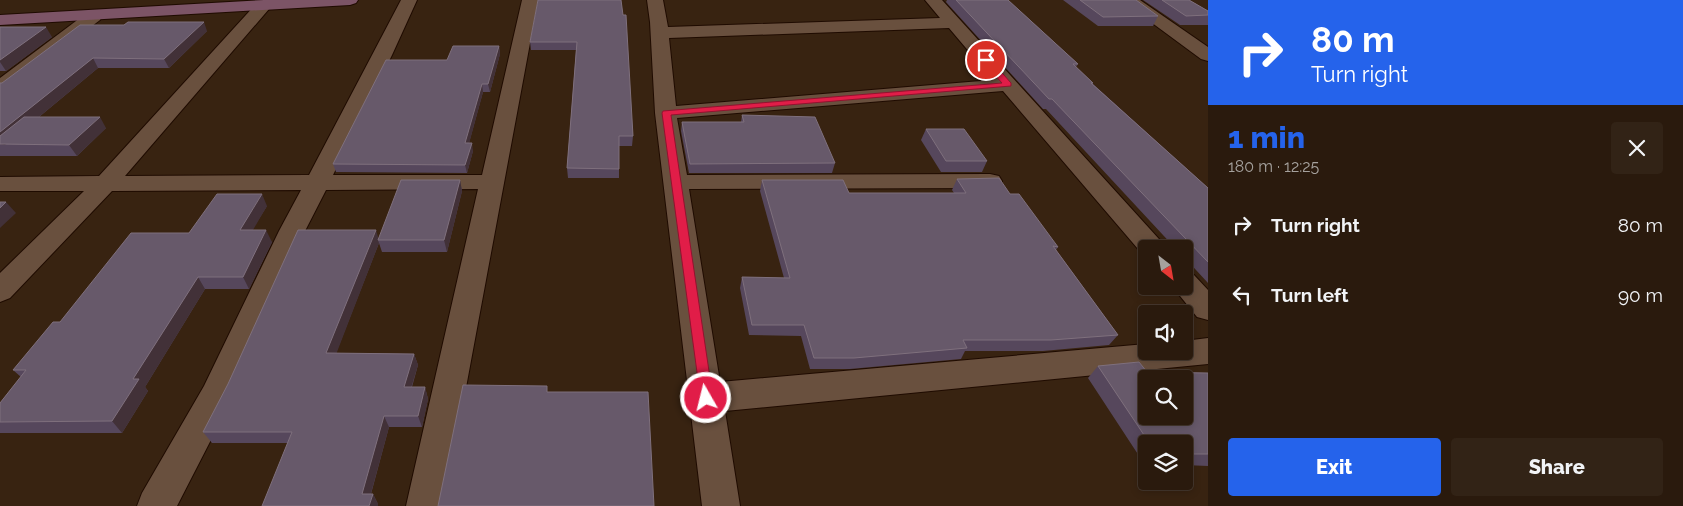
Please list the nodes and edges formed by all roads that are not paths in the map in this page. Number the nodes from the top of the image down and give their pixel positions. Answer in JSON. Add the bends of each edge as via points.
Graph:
{"nodes":[{"id":1,"x":350,"y":0,"type":"edge"},
{"id":2,"x":409,"y":0,"type":"edge"},
{"id":3,"x":530,"y":0,"type":"edge"},
{"id":4,"x":655,"y":0,"type":"edge"},
{"id":5,"x":933,"y":0,"type":"edge"},
{"id":6,"x":1129,"y":0,"type":"edge"},
{"id":7,"x":248,"y":5,"type":"edge"},
{"id":8,"x":94,"y":16,"type":"junction"},
{"id":9,"x":0,"y":20,"type":"edge"},
{"id":10,"x":954,"y":22,"type":"junction"},
{"id":11,"x":659,"y":33,"type":"junction"},
{"id":12,"x":1208,"y":55,"type":"edge"},
{"id":13,"x":1008,"y":85,"type":"junction"},
{"id":14,"x":0,"y":87,"type":"edge"},
{"id":15,"x":666,"y":113,"type":"junction"},
{"id":16,"x":990,"y":181,"type":"edge"},
{"id":17,"x":494,"y":182,"type":"junction"},
{"id":18,"x":677,"y":182,"type":"junction"},
{"id":19,"x":106,"y":183,"type":"junction"},
{"id":20,"x":0,"y":184,"type":"edge"},
{"id":21,"x":317,"y":184,"type":"junction"},
{"id":22,"x":1146,"y":240,"type":"edge"},
{"id":23,"x":0,"y":291,"type":"edge"},
{"id":24,"x":1193,"y":292,"type":"edge"},
{"id":25,"x":1208,"y":309,"type":"edge"},
{"id":26,"x":1208,"y":351,"type":"edge"},
{"id":27,"x":706,"y":398,"type":"junction"},
{"id":28,"x":156,"y":506,"type":"edge"},
{"id":29,"x":425,"y":506,"type":"edge"},
{"id":30,"x":720,"y":506,"type":"edge"}],
"edges":[{"from":1,"to":7,"type":"main road"},
{"from":2,"to":21,"type":"street"},
{"from":3,"to":17,"type":"street"},
{"from":4,"to":11,"type":"street"},
{"from":5,"to":10,"type":"street"},
{"from":6,"to":12,"type":"street"},
{"from":7,"to":8,"type":"main road"},
{"from":7,"to":19,"type":"street"},
{"from":8,"to":9,"type":"main road"},
{"from":8,"to":14,"type":"street"},
{"from":10,"to":11,"type":"street"},
{"from":10,"to":13,"type":"street"},
{"from":11,"to":15,"type":"street"},
{"from":13,"to":15,"type":"street"},
{"from":13,"to":22,"type":"street"},
{"from":15,"to":18,"type":"street"},
{"from":16,"to":18,"type":"street"},
{"from":17,"to":21,"type":"street"},
{"from":17,"to":29,"type":"street"},
{"from":18,"to":27,"type":"street"},
{"from":19,"to":20,"type":"street"},
{"from":19,"to":21,"type":"street"},
{"from":19,"to":23,"type":"street"},
{"from":21,"to":28,"type":"street","via":[[217,395]]},
{"from":24,"to":25,"type":"street"},
{"from":26,"to":27,"type":"street"},
{"from":27,"to":30,"type":"street"}]}
